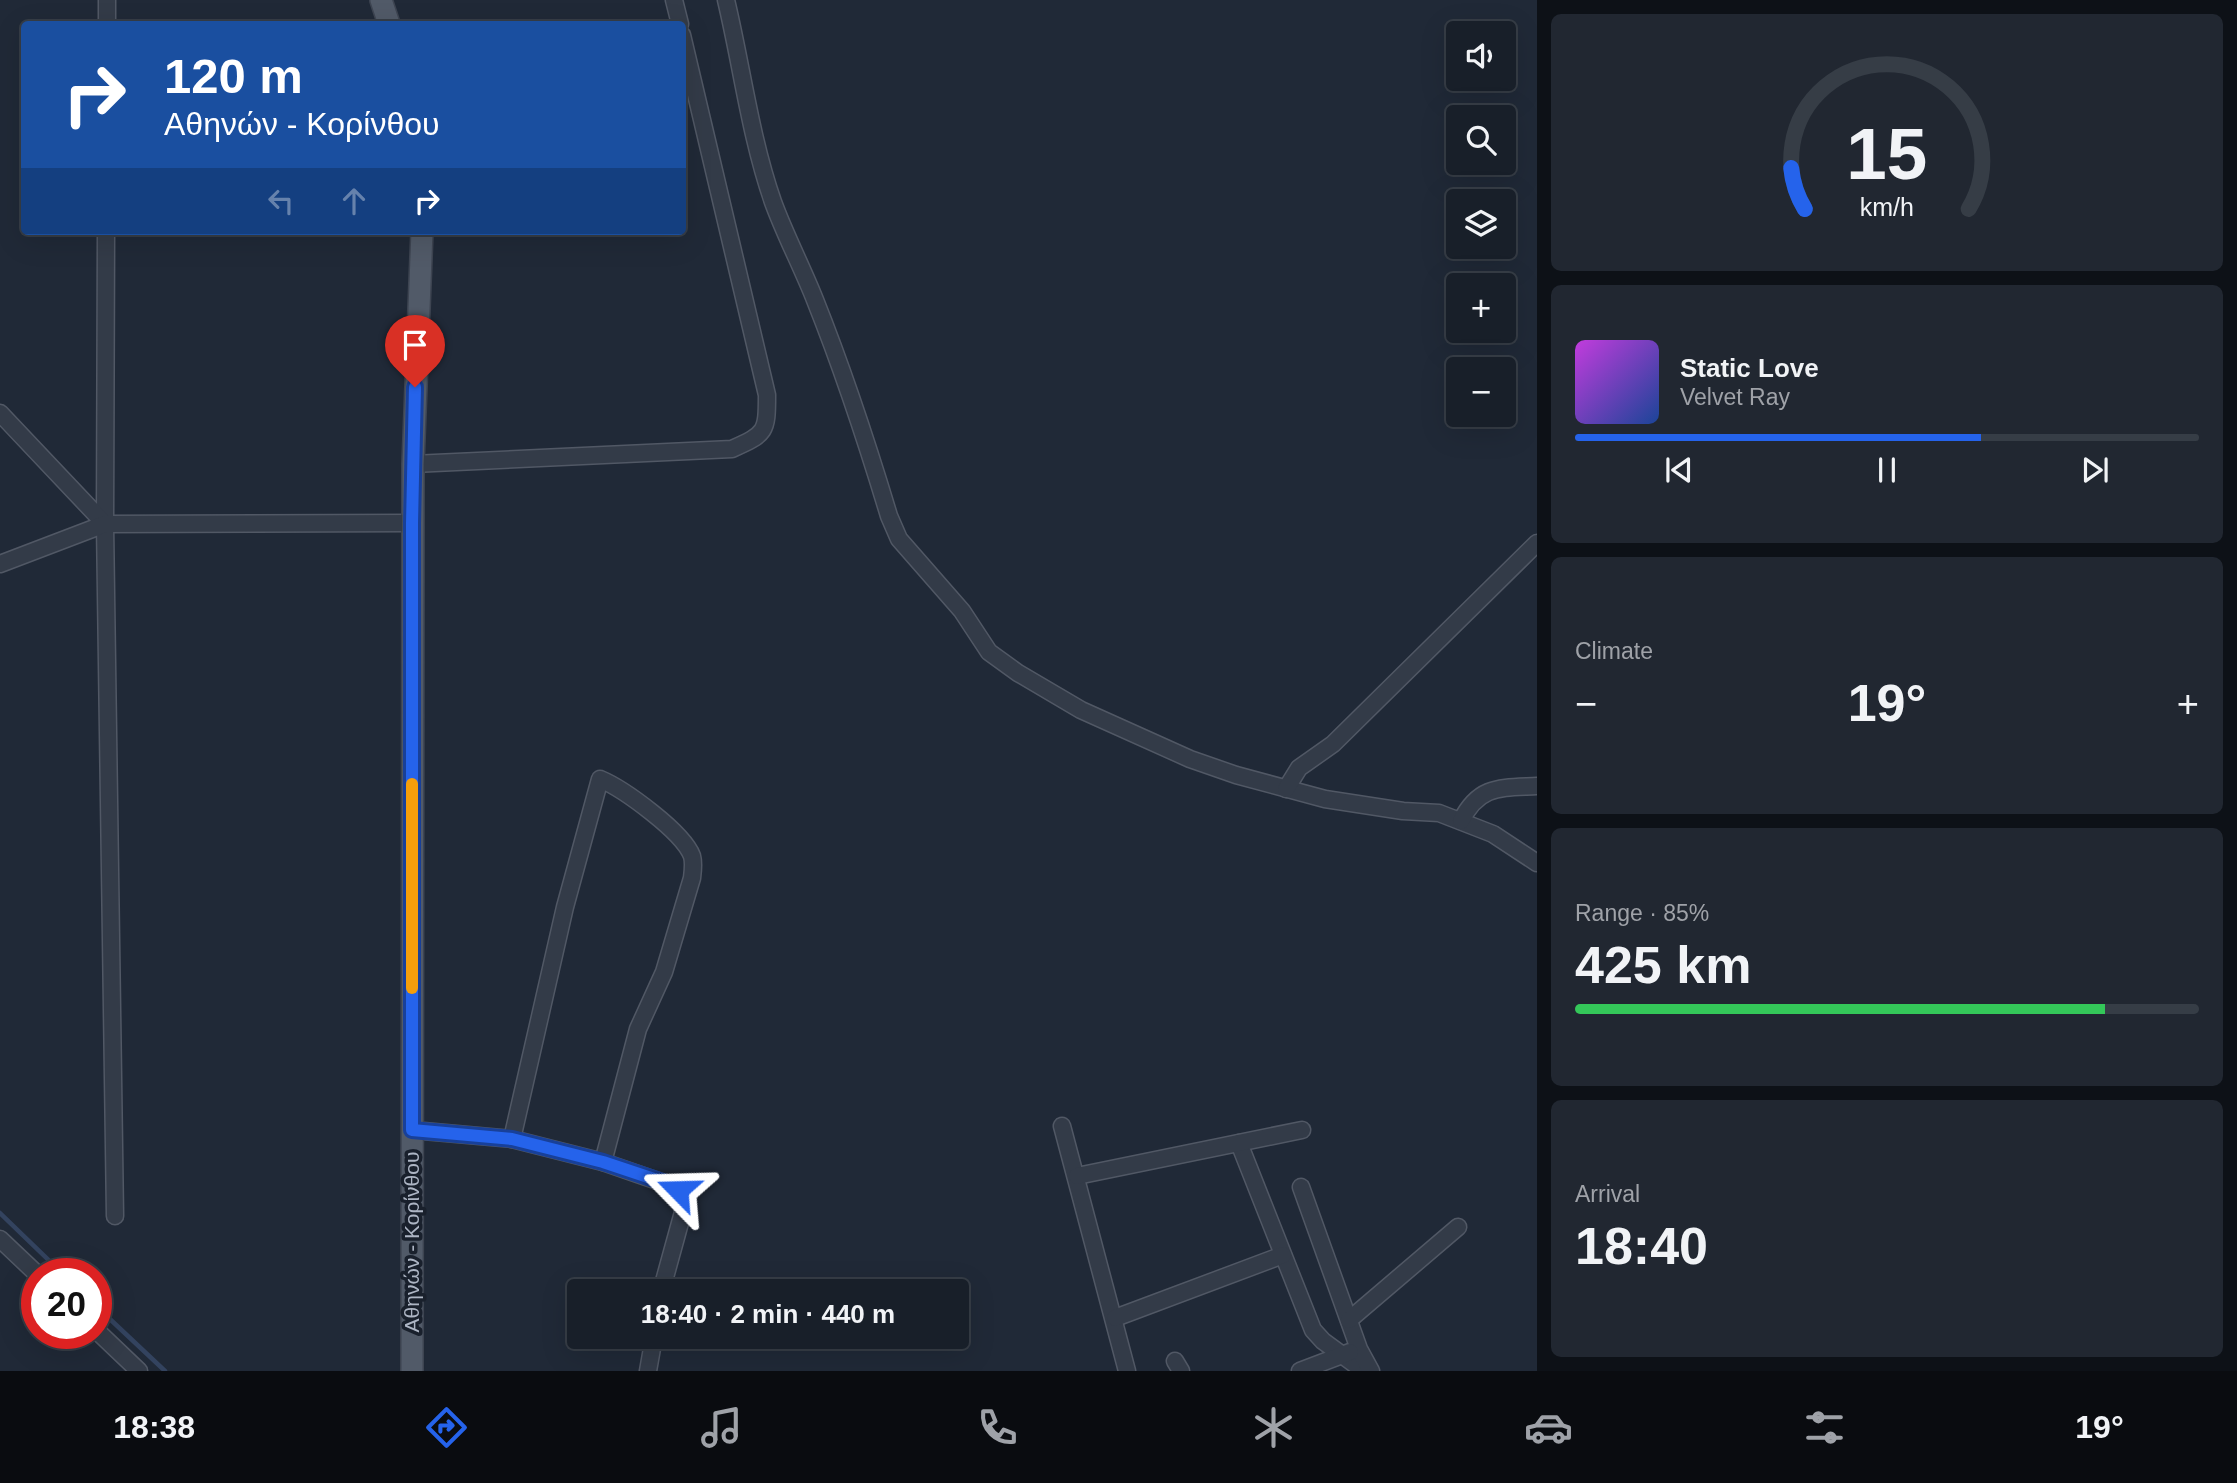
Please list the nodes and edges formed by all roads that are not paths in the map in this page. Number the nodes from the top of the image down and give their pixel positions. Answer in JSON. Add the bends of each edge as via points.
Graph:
{"nodes":[{"id":1,"x":107,"y":0,"type":"edge"},
{"id":2,"x":381,"y":0,"type":"edge"},
{"id":3,"x":674,"y":0,"type":"edge"},
{"id":4,"x":726,"y":0,"type":"edge"},
{"id":5,"x":107,"y":21,"type":"edge"},
{"id":6,"x":389,"y":21,"type":"edge"},
{"id":7,"x":679,"y":21,"type":"edge"},
{"id":8,"x":686,"y":52,"type":"edge"},
{"id":9,"x":106,"y":235,"type":"edge"},
{"id":10,"x":422,"y":235,"type":"edge"},
{"id":11,"x":0,"y":413,"type":"edge"},
{"id":12,"x":413,"y":464,"type":"junction"},
{"id":13,"x":412,"y":523,"type":"junction"},
{"id":14,"x":105,"y":524,"type":"junction"},
{"id":15,"x":1537,"y":543,"type":"edge"},
{"id":16,"x":0,"y":564,"type":"edge"},
{"id":17,"x":1537,"y":786,"type":"edge"},
{"id":18,"x":1286,"y":789,"type":"junction"},
{"id":19,"x":1461,"y":821,"type":"junction"},
{"id":20,"x":1537,"y":863,"type":"edge"},
{"id":21,"x":1062,"y":1126,"type":"dead end"},
{"id":22,"x":412,"y":1130,"type":"junction"},
{"id":23,"x":1302,"y":1130,"type":"dead end"},
{"id":24,"x":512,"y":1139,"type":"junction"},
{"id":25,"x":1239,"y":1143,"type":"junction"},
{"id":26,"x":603,"y":1162,"type":"junction"},
{"id":27,"x":1077,"y":1176,"type":"junction"},
{"id":28,"x":1301,"y":1187,"type":"dead end"},
{"id":29,"x":114,"y":1216,"type":"dead end"},
{"id":30,"x":1458,"y":1227,"type":"dead end"},
{"id":31,"x":0,"y":1239,"type":"edge"},
{"id":32,"x":1283,"y":1255,"type":"junction"},
{"id":33,"x":21,"y":1259,"type":"edge"},
{"id":34,"x":665,"y":1279,"type":"edge"},
{"id":35,"x":1115,"y":1318,"type":"junction"},
{"id":36,"x":1349,"y":1320,"type":"junction"},
{"id":37,"x":112,"y":1345,"type":"edge"},
{"id":38,"x":652,"y":1349,"type":"edge"},
{"id":39,"x":1359,"y":1349,"type":"junction"},
{"id":40,"x":1342,"y":1355,"type":"junction"},
{"id":41,"x":139,"y":1371,"type":"edge"},
{"id":42,"x":412,"y":1371,"type":"edge"},
{"id":43,"x":648,"y":1371,"type":"edge"},
{"id":44,"x":1128,"y":1371,"type":"edge"},
{"id":45,"x":1300,"y":1371,"type":"edge"},
{"id":46,"x":1364,"y":1371,"type":"edge"},
{"id":47,"x":1371,"y":1371,"type":"edge"}],
"edges":[{"from":1,"to":5,"type":"street"},
{"from":2,"to":6,"type":"main road"},
{"from":3,"to":7,"type":"street"},
{"from":4,"to":18,"type":"street","via":[[756,150],[839,363],[899,539],[962,611],[989,652],[1018,673],[1081,710],[1190,759]]},
{"from":8,"to":12,"type":"street","via":[[767,395],[764,431],[732,449]]},
{"from":9,"to":14,"type":"street"},
{"from":10,"to":12,"type":"main road","name":"Αθηνών - Κορίνθου"},
{"from":11,"to":14,"type":"street"},
{"from":12,"to":13,"type":"main road","name":"Αθηνών - Κορίνθου"},
{"from":13,"to":14,"type":"street"},
{"from":13,"to":22,"type":"main road","name":"Αθηνών - Κορίνθου"},
{"from":14,"to":16,"type":"street"},
{"from":14,"to":29,"type":"street"},
{"from":15,"to":18,"type":"street","via":[[1333,744],[1299,768]]},
{"from":17,"to":19,"type":"street","via":[[1485,792],[1470,804]]},
{"from":18,"to":19,"type":"street","via":[[1352,804],[1439,813]]},
{"from":19,"to":20,"type":"street","via":[[1493,834]]},
{"from":21,"to":27,"type":"street"},
{"from":22,"to":24,"type":"street"},
{"from":22,"to":42,"type":"main road","name":"Αθηνών - Κορίνθου"},
{"from":23,"to":25,"type":"street"},
{"from":24,"to":26,"type":"street"},
{"from":24,"to":26,"type":"street","via":[[565,907],[600,779],[652,812],[686,847],[694,864],[664,972],[638,1029]]},
{"from":25,"to":27,"type":"street"},
{"from":25,"to":32,"type":"street"},
{"from":26,"to":34,"type":"street","via":[[675,1186],[681,1194],[683,1212]]},
{"from":27,"to":35,"type":"street"},
{"from":28,"to":36,"type":"street"},
{"from":30,"to":36,"type":"street"},
{"from":31,"to":33,"type":"street"},
{"from":32,"to":35,"type":"street"},
{"from":32,"to":40,"type":"street","via":[[1313,1330]]},
{"from":35,"to":44,"type":"street"},
{"from":36,"to":39,"type":"street"},
{"from":37,"to":41,"type":"street"},
{"from":38,"to":43,"type":"street"},
{"from":39,"to":40,"type":"street"},
{"from":39,"to":47,"type":"street"},
{"from":40,"to":45,"type":"street"},
{"from":40,"to":46,"type":"street"}]}
